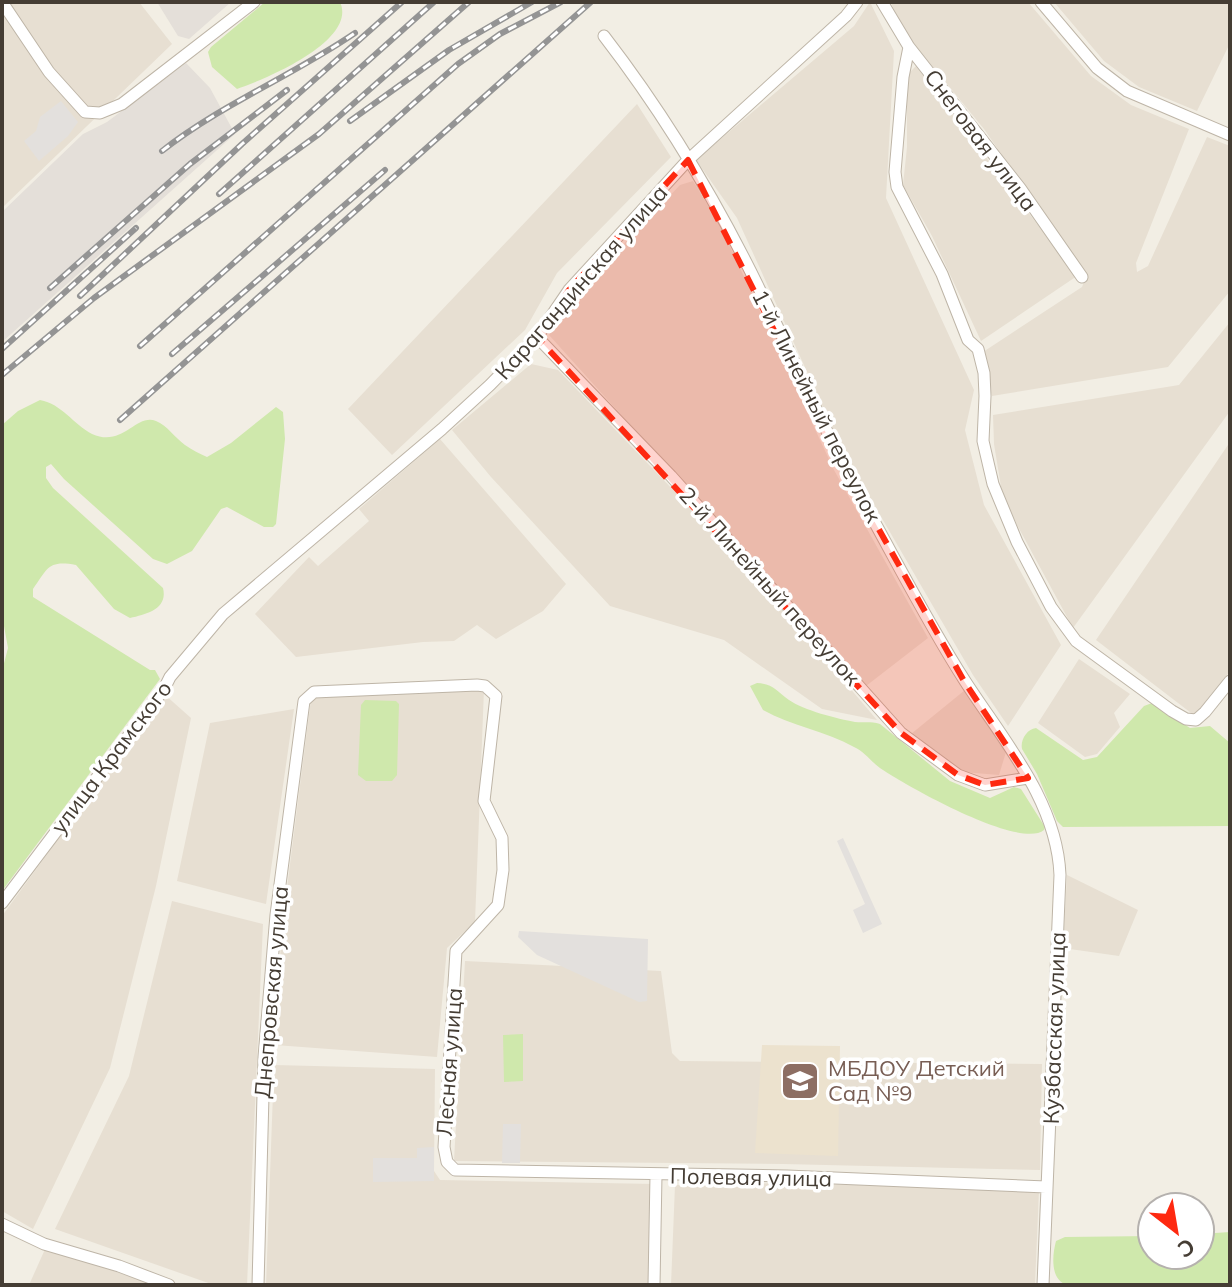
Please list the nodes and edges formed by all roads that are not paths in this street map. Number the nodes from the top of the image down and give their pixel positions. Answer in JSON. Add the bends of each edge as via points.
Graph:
{"nodes":[{"id":1,"x":2,"y":2,"type":"edge"},
{"id":2,"x":254,"y":2,"type":"edge"},
{"id":3,"x":857,"y":2,"type":"edge"},
{"id":4,"x":882,"y":2,"type":"edge"},
{"id":5,"x":1041,"y":2,"type":"edge"},
{"id":6,"x":604,"y":36,"type":"dead end"},
{"id":7,"x":909,"y":47,"type":"junction"},
{"id":8,"x":1230,"y":135,"type":"edge"},
{"id":9,"x":688,"y":160,"type":"junction"},
{"id":10,"x":1082,"y":277,"type":"dead end"},
{"id":11,"x":537,"y":337,"type":"junction"},
{"id":12,"x":223,"y":614,"type":"joint"},
{"id":13,"x":1230,"y":681,"type":"edge"},
{"id":14,"x":304,"y":701,"type":"joint"},
{"id":15,"x":1028,"y":778,"type":"junction"},
{"id":16,"x":2,"y":903,"type":"edge"},
{"id":17,"x":455,"y":1170,"type":"joint"},
{"id":18,"x":656,"y":1175,"type":"junction"},
{"id":19,"x":1046,"y":1187,"type":"junction"},
{"id":20,"x":2,"y":1224,"type":"edge"},
{"id":21,"x":169,"y":1285,"type":"edge"},
{"id":22,"x":258,"y":1285,"type":"edge"},
{"id":23,"x":654,"y":1285,"type":"edge"},
{"id":24,"x":1043,"y":1285,"type":"edge"}],
"edges":[{"from":1,"to":2,"type":"street","via":[[49,72],[85,112],[100,113],[122,104]]},
{"from":3,"to":9,"type":"street","name":"Карагандинская улица"},
{"from":4,"to":7,"type":"street","name":"Снеговая улица"},
{"from":5,"to":8,"type":"street","via":[[1097,68],[1127,91]]},
{"from":6,"to":9,"type":"street","name":"1-й Линейный переулок","via":[[651,98]]},
{"from":7,"to":10,"type":"street","name":"Снеговая улица"},
{"from":7,"to":13,"type":"street","via":[[901,93],[897,187],[942,274],[968,340],[978,349],[984,373],[983,441],[993,484],[1017,542],[1051,607],[1076,641],[1186,719],[1196,720]]},
{"from":9,"to":11,"type":"street","name":"Карагандинская улица","via":[[569,290]]},
{"from":9,"to":15,"type":"street","name":"1-й Линейный переулок","via":[[767,305],[836,453],[964,681]]},
{"from":11,"to":12,"type":"street","name":"Карагандинская улица","via":[[442,429]]},
{"from":11,"to":15,"type":"street","name":"2-й Линейный переулок","via":[[671,476],[901,733],[958,775],[985,785]]},
{"from":12,"to":16,"type":"street","name":"улица Крамского"},
{"from":14,"to":17,"type":"street","name":"Лесная улица","via":[[314,692],[415,687],[485,686],[496,696],[484,801],[502,838],[503,870],[498,905],[456,951],[444,1147]]},
{"from":14,"to":22,"type":"street","name":"Днепровская улица","via":[[264,1057]]},
{"from":15,"to":19,"type":"street","name":"Кузбасская улица","via":[[1059,852]]},
{"from":17,"to":18,"type":"street","name":"Полевая улица"},
{"from":18,"to":19,"type":"street","name":"Полевая улица"},
{"from":18,"to":23,"type":"street"},
{"from":19,"to":24,"type":"street","name":"Кузбасская улица"},
{"from":20,"to":21,"type":"street","via":[[44,1244]]}]}
